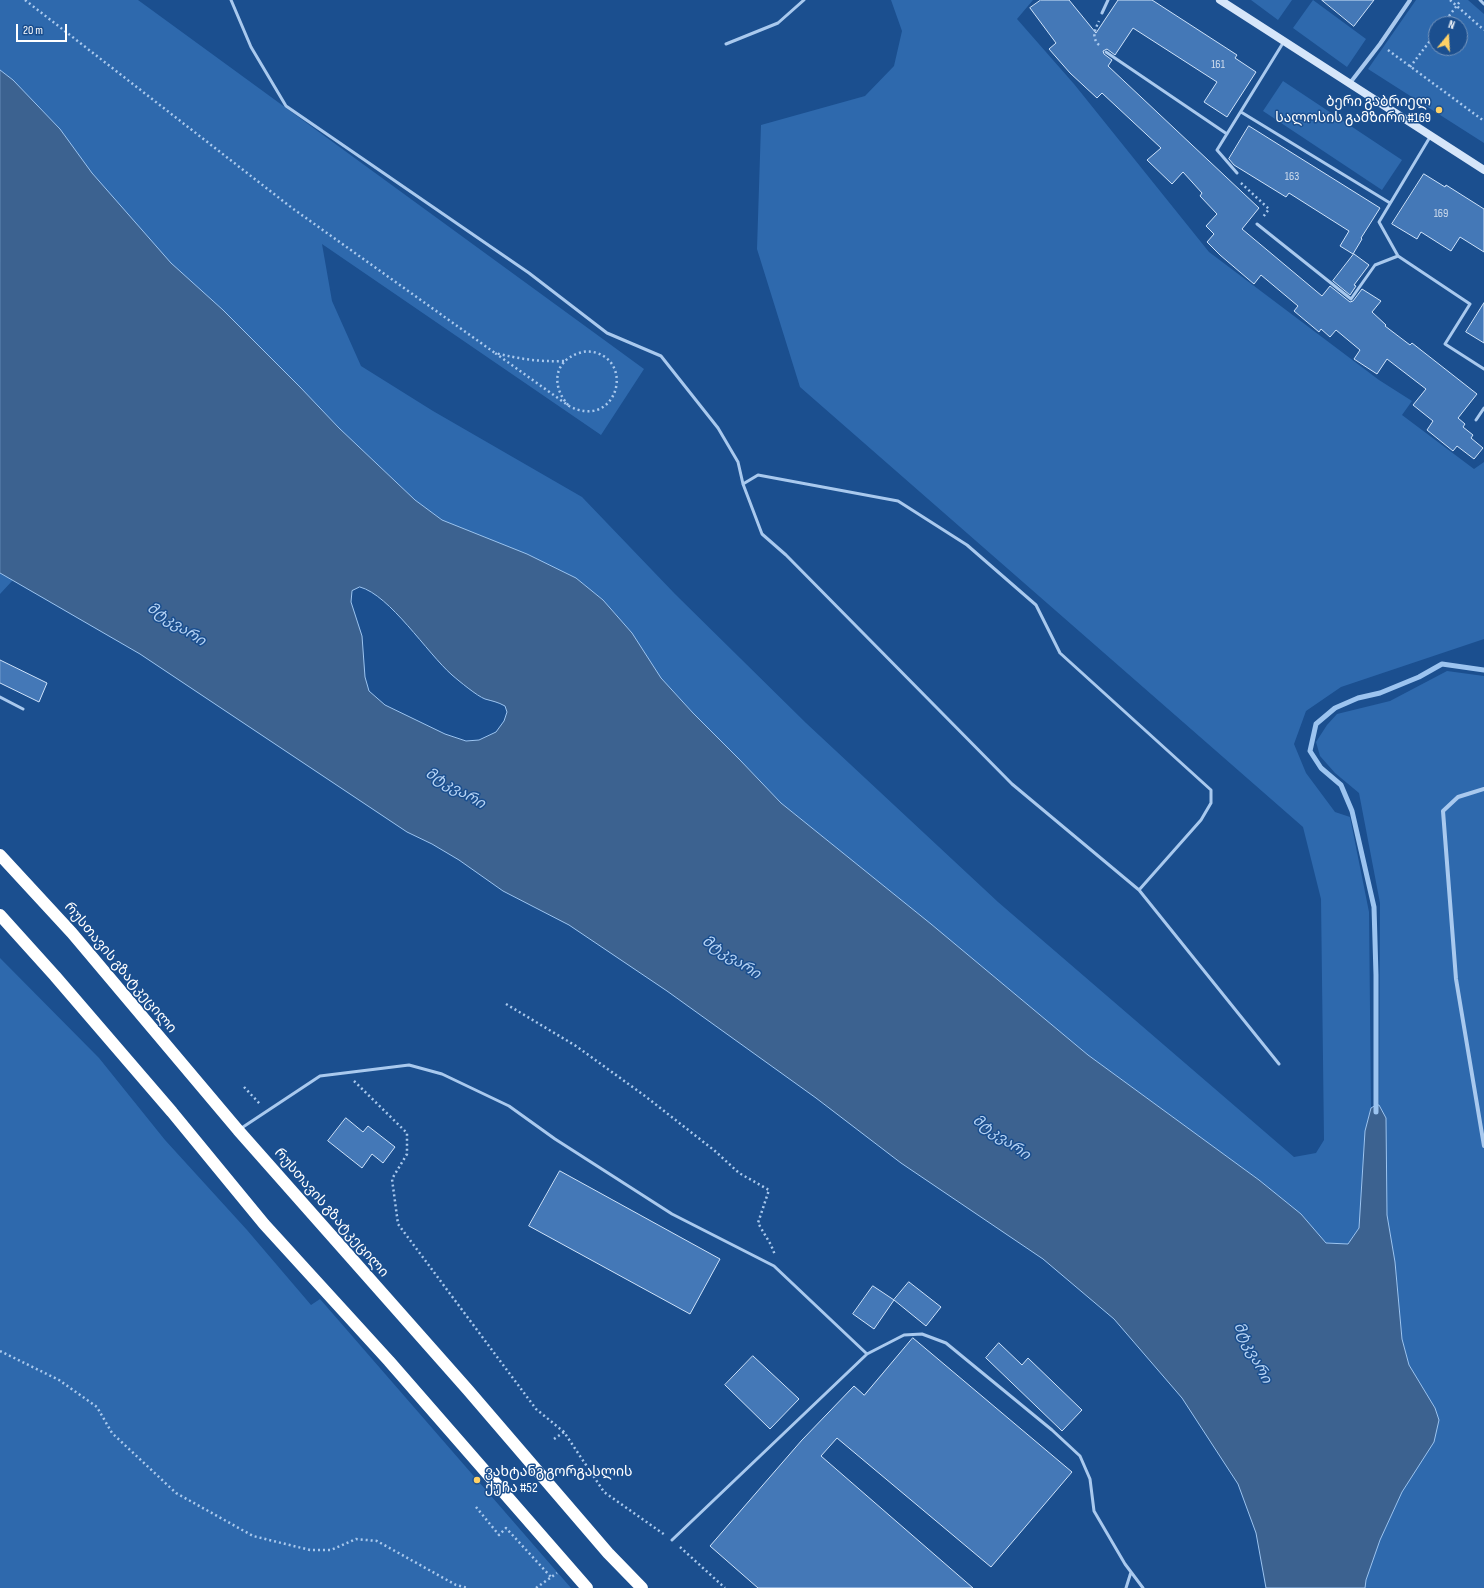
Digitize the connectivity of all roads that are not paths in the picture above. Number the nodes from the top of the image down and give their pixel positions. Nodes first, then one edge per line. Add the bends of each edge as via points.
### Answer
1 (231, 0) edge
2 (804, 0) edge
3 (1108, 0) edge
4 (1220, 0) edge
5 (1410, 0) edge
6 (1480, 0) edge
7 (1484, 4) edge
8 (1102, 13) road end
9 (1284, 41) junction
10 (726, 44) dead end
11 (1106, 52) road end
12 (1350, 84) junction
13 (1241, 112) junction
14 (1227, 134) junction
15 (1431, 136) junction
16 (1484, 170) edge
17 (1237, 173) road end
18 (1390, 203) junction
19 (1257, 224) road end
20 (1398, 256) junction
21 (1484, 369) edge
22 (1484, 408) edge
23 (1476, 420) dead end
24 (743, 484) junction
25 (0, 697) edge
26 (23, 709) dead end
27 (1484, 789) edge
28 (0, 855) edge
29 (1139, 890) junction
30 (0, 915) edge
31 (1279, 1064) dead end
32 (238, 1130) junction
33 (1484, 1146) edge
34 (867, 1354) junction
35 (672, 1540) road end
36 (1131, 1572) junction
37 (587, 1588) edge
38 (642, 1588) edge
39 (1126, 1588) edge
40 (1143, 1588) edge

1 - 24 lane via 251,47 286,106 529,273 607,332 661,356 718,428 738,462
2 - 10 lane via 778,22
3 - 8 lane
4 - 9 main road
5 - 12 street
6 - 7 lane
9 - 12 main road
9 - 13 lane
11 - 14 lane
12 - 15 main road
13 - 14 lane
13 - 18 lane
14 - 17 lane via 1217,150
15 - 16 main road
15 - 18 lane
18 - 20 lane via 1379,222
19 - 20 lane via 1351,299 1375,265
20 - 21 lane via 1470,304 1445,344
22 - 23 lane
24 - 29 lane via 762,534 786,555 1012,784
24 - 29 lane via 758,475 898,501 967,545 1036,605 1060,653 1211,790 1211,803 1201,820
25 - 26 lane
27 - 33 street via 1458,797 1443,811 1456,978
28 - 32 highway, რუსთავის გზატკეცილი via 72,933
29 - 31 lane
30 - 37 highway via 172,1112 264,1224 389,1360
32 - 34 lane via 320,1076 410,1065 442,1074 509,1106 555,1139 672,1214 774,1266
32 - 38 highway, რუსთავის გზატკეცილი via 608,1553
34 - 35 lane
34 - 36 lane via 904,1335 922,1334 946,1343 1052,1430 1080,1456 1090,1479 1094,1511
36 - 39 lane
36 - 40 lane

